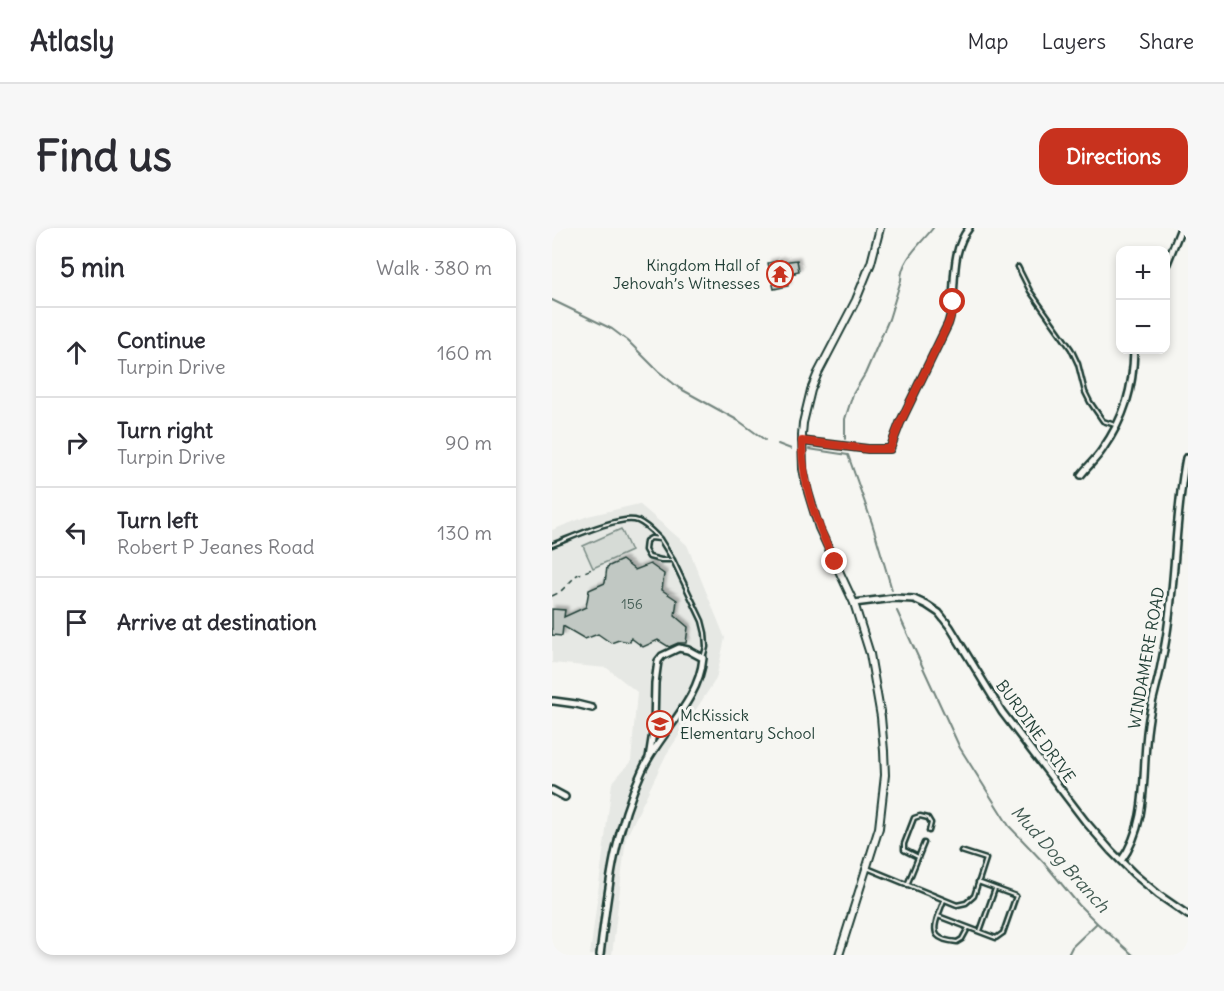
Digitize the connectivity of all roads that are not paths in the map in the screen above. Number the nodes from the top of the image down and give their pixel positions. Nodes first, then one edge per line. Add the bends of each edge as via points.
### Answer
1 (880, 228) edge
2 (969, 228) edge
3 (1181, 228) edge
4 (1170, 256) edge
5 (1018, 267) dead end
6 (1134, 354) edge
7 (1118, 426) junction
8 (802, 441) junction
9 (1188, 449) edge
10 (1187, 458) edge
11 (1081, 475) dead end
12 (660, 539) junction
13 (552, 545) edge
14 (673, 560) junction
15 (854, 603) junction
16 (703, 658) junction
17 (552, 702) edge
18 (592, 708) dead end
19 (649, 758) junction
20 (552, 790) edge
21 (565, 797) dead end
22 (929, 831) dead end
23 (924, 843) dead end
24 (961, 850) dead end
25 (918, 856) junction
26 (1121, 861) junction
27 (867, 868) junction
28 (978, 882) junction
29 (907, 885) junction
30 (996, 889) junction
31 (944, 900) junction
32 (1188, 915) edge
33 (938, 916) junction
34 (968, 928) junction
35 (979, 932) junction
36 (600, 955) edge
37 (839, 955) edge

1 - 8 street via 861,289 811,390
2 - 8 street via 956,259 948,324 890,449
3 - 4 street
5 - 7 lane via 1071,349 1090,402 1103,421
6 - 7 street via 1126,408
7 - 11 street
8 - 15 street via 803,469 819,528
9 - 10 street, WINDAMERE ROAD
10 - 26 street, WINDAMERE ROAD via 1165,645 1148,723 1141,809 1137,832
12 - 13 lane via 646,525 628,519
12 - 14 lane
12 - 14 lane via 646,541 645,550 650,557
14 - 16 lane via 702,621 706,647
15 - 26 street, BURDINE DRIVE via 914,599 939,613 1002,712 1085,821
15 - 27 street via 870,654 884,751 879,828
16 - 19 street via 700,675 682,710
16 - 19 street via 679,648 658,661
17 - 18 street
19 - 36 street via 616,843
20 - 21 street
22 - 25 lane via 928,818 914,818 904,850
23 - 25 lane
24 - 28 lane via 986,859
25 - 29 lane
26 - 32 street, BURDINE DRIVE
27 - 29 lane
27 - 37 street
28 - 30 lane
28 - 31 lane via 974,896 966,903 957,905
29 - 31 lane
30 - 35 lane
30 - 35 lane via 1017,896 1003,933 996,938
31 - 33 lane
33 - 34 lane
33 - 34 lane via 934,928 942,938 957,942
34 - 35 lane

